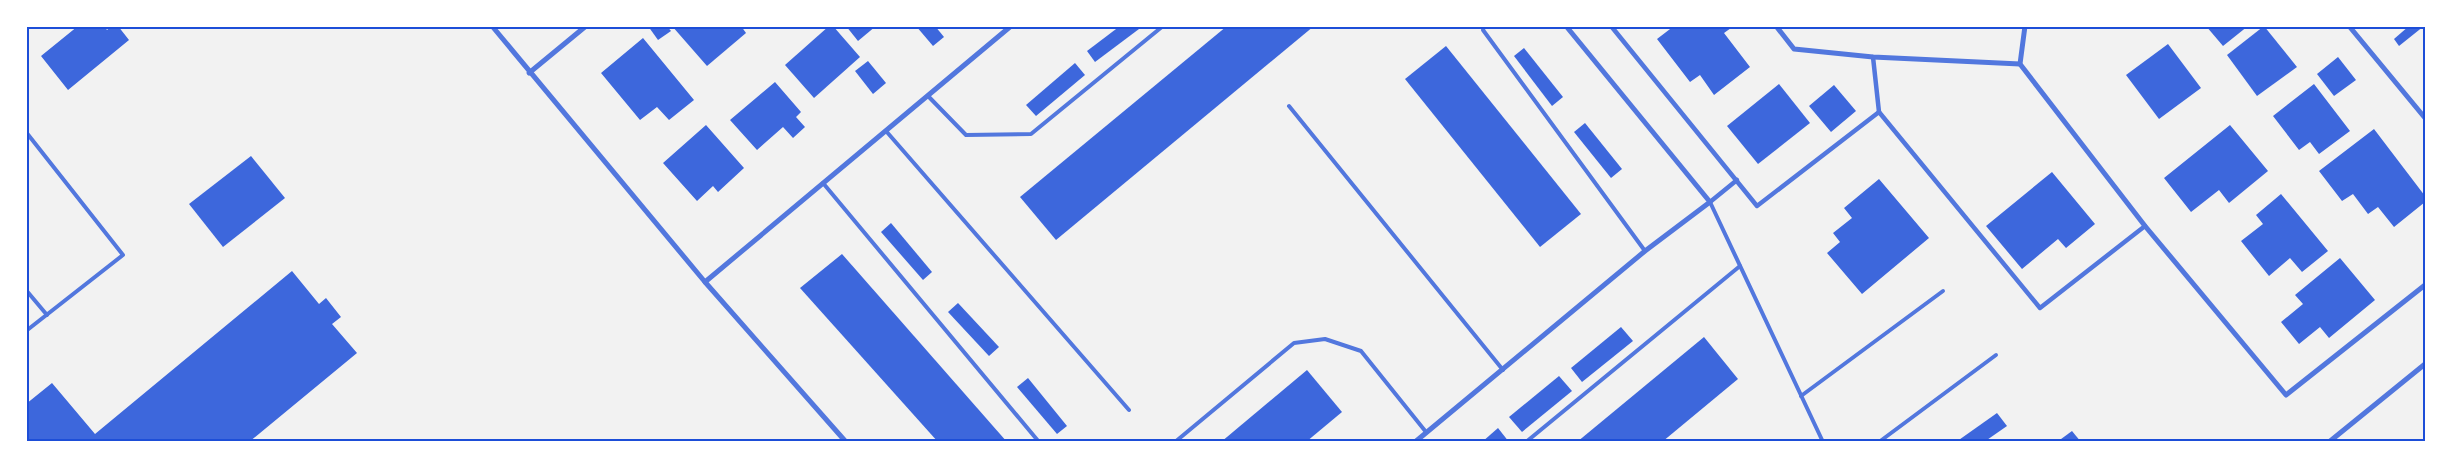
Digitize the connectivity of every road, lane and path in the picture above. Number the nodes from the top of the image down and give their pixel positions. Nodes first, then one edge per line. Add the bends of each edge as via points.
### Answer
1 (492, 26) edge
2 (586, 26) edge
3 (1012, 26) edge
4 (1163, 26) edge
5 (1484, 26) edge
6 (1566, 26) edge
7 (1611, 26) edge
8 (1776, 26) edge
9 (2025, 26) edge
10 (2349, 26) edge
11 (1873, 57) junction
12 (2020, 64) junction
13 (529, 73) junction
14 (928, 96) junction
15 (1289, 106) dead end
16 (1878, 112) junction
17 (2425, 118) edge
18 (886, 131) junction
19 (26, 132) edge
20 (1737, 180) junction
21 (823, 183) junction
22 (1710, 202) junction
23 (2145, 226) junction
24 (1645, 251) junction
25 (1740, 266) junction
26 (705, 282) junction
27 (2425, 285) edge
28 (26, 290) edge
29 (1943, 292) dead end
30 (47, 315) junction
31 (26, 331) edge
32 (1996, 355) dead end
33 (2425, 364) edge
34 (1503, 370) junction
35 (1801, 396) junction
36 (1129, 410) dead end
37 (1426, 432) junction
38 (846, 442) edge
39 (1039, 442) edge
40 (1175, 442) edge
41 (1415, 442) edge
42 (1526, 442) edge
43 (1822, 442) edge
44 (1879, 442) edge
45 (2329, 442) edge

1 - 13 street
2 - 13 street
3 - 14 street
4 - 14 lane via 1031,134 966,135
5 - 24 lane via 1482,30
6 - 22 street
7 - 20 street
8 - 11 street via 1794,50
9 - 12 street
10 - 17 street
11 - 12 street
11 - 16 street
12 - 23 street
13 - 26 street
14 - 18 street
15 - 34 lane
16 - 20 street via 1757,206
16 - 23 street via 2040,308
18 - 21 street
18 - 36 lane
19 - 30 lane via 123,255
20 - 22 street
21 - 26 street
21 - 39 lane
22 - 24 street
22 - 25 lane
23 - 27 street via 2286,395
24 - 34 street
25 - 35 lane
25 - 42 lane
26 - 38 street
28 - 30 lane
29 - 35 lane
30 - 31 lane
32 - 44 lane
33 - 45 street
34 - 37 street
35 - 43 lane
37 - 40 lane via 1361,351 1324,339 1294,343
37 - 41 street

